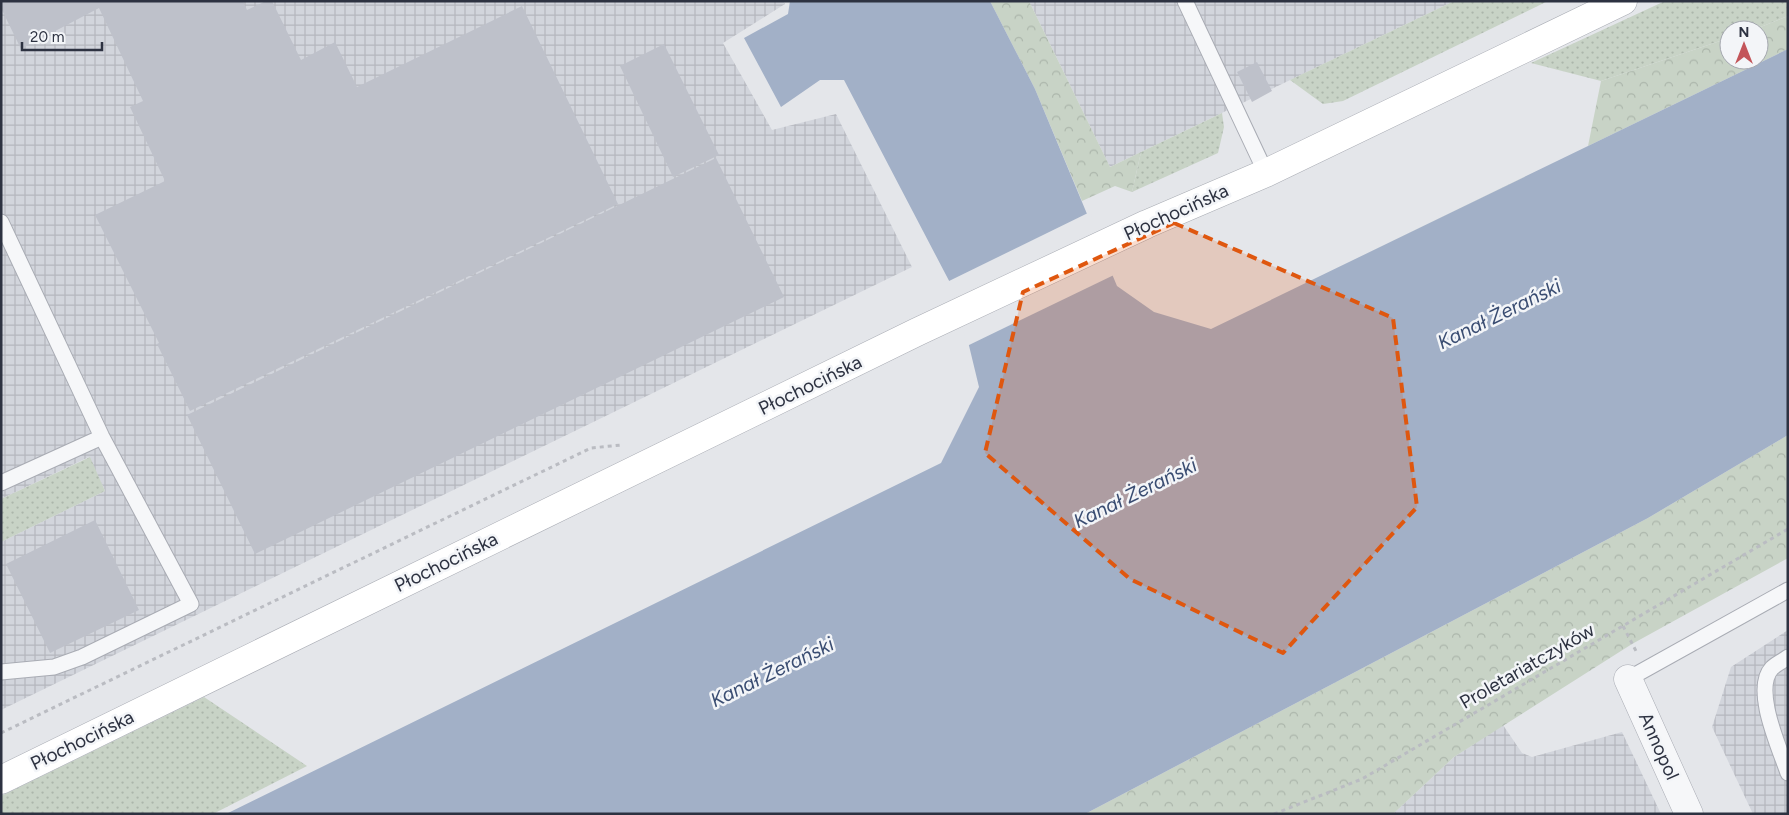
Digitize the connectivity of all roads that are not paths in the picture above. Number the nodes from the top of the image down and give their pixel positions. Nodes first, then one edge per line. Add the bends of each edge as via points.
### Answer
1 (1185, 1) edge
2 (1623, 1) edge
3 (1266, 173) junction
4 (1, 222) edge
5 (102, 436) junction
6 (1, 483) edge
7 (1788, 590) edge
8 (1788, 657) edge
9 (1, 672) edge
10 (1628, 678) joint
11 (1788, 773) edge
12 (1, 780) edge
13 (1689, 814) edge

1 - 3 lane
2 - 3 main road, Płochocińska
3 - 12 main road, Płochocińska via 1147,224 917,332
4 - 5 lane
5 - 6 lane
5 - 9 lane via 191,604 82,657 54,667
7 - 10 lane
8 - 11 lane via 1771,669 1764,687 1766,708
10 - 13 street, Annopol

